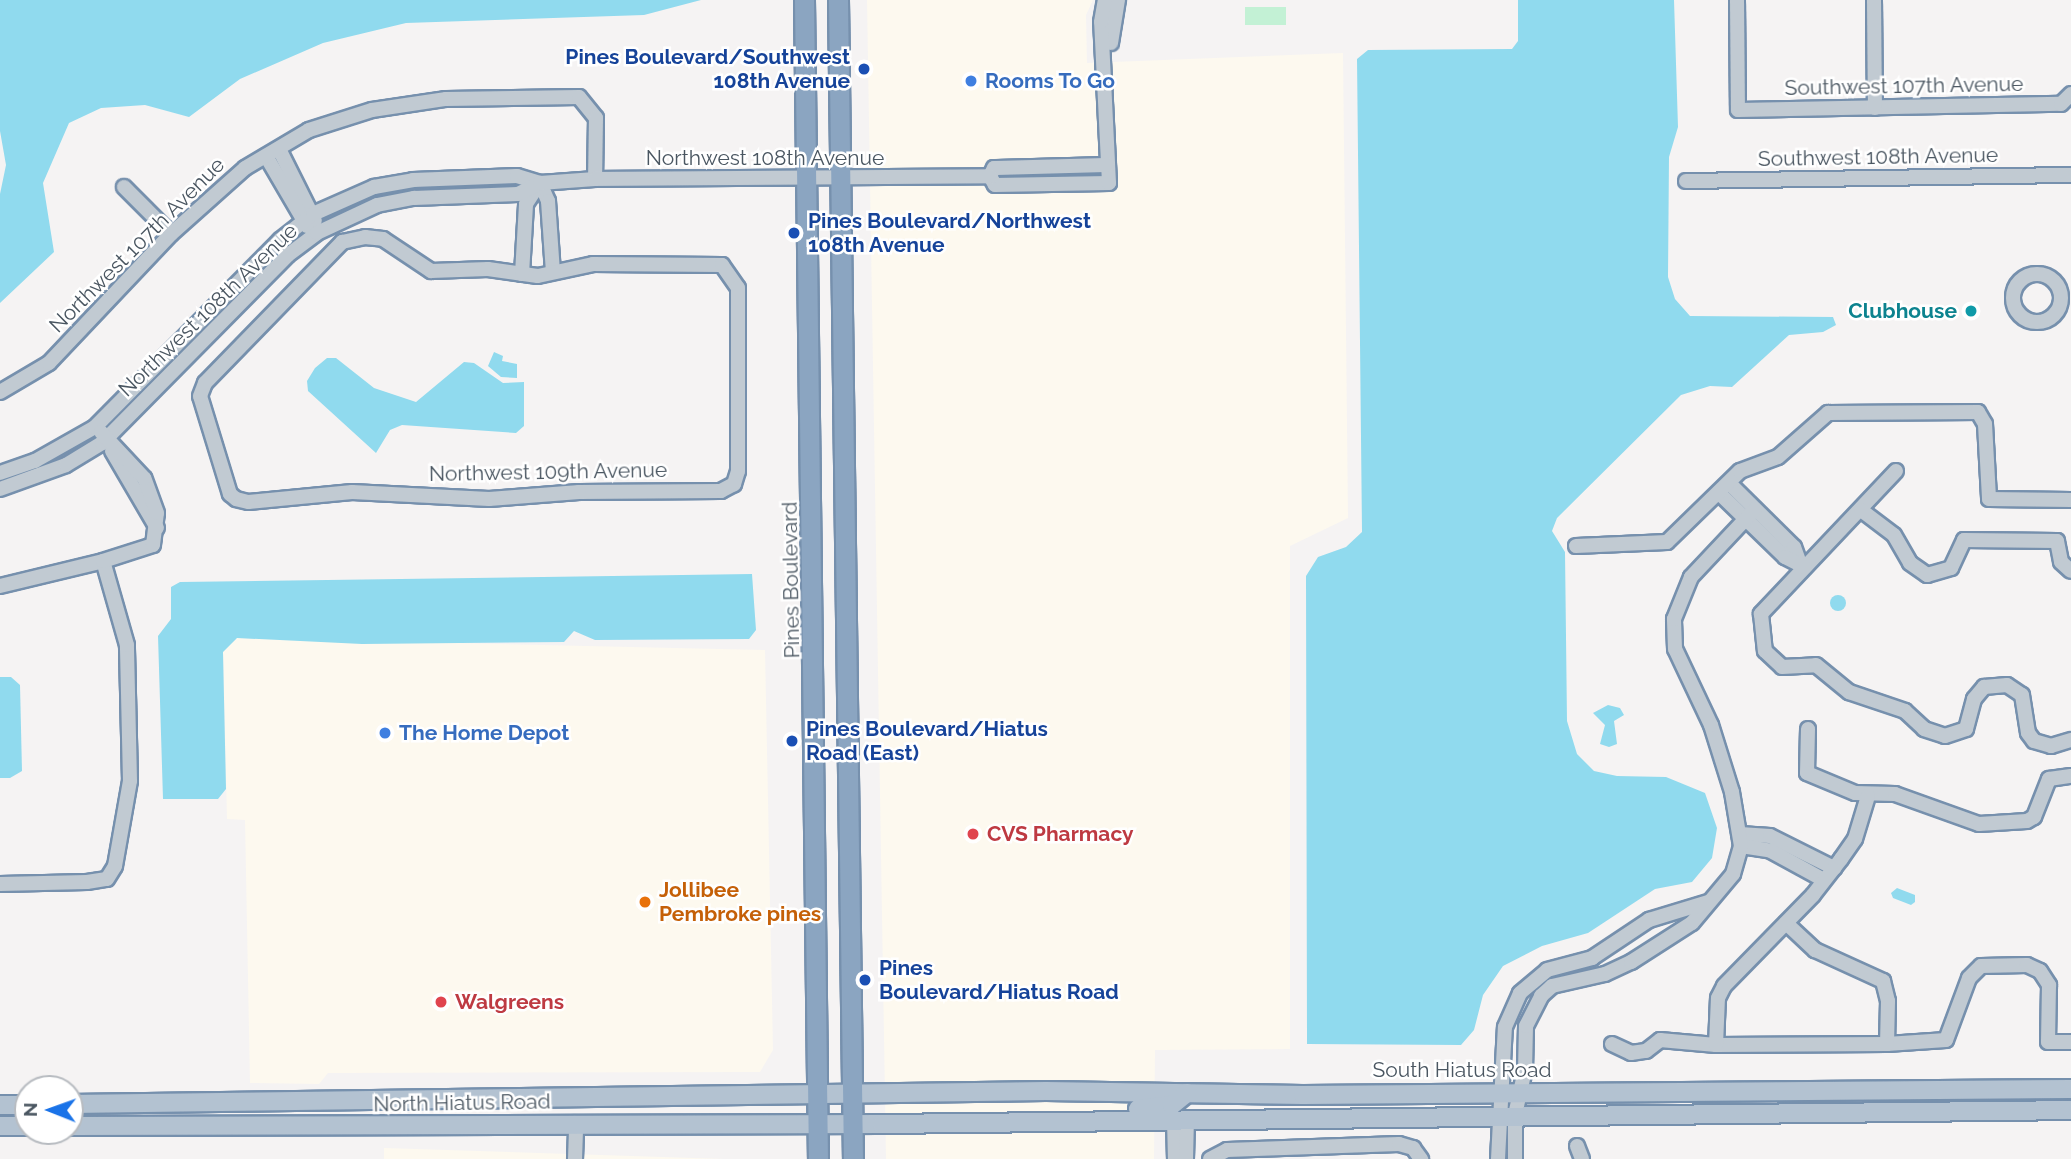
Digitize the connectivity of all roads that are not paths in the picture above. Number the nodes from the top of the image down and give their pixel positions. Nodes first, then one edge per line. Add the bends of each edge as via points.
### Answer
1 (804, 0) edge
2 (838, 0) edge
3 (1105, 0) edge
4 (1118, 0) edge
5 (1737, 0) edge
6 (1874, 0) edge
7 (2070, 96) edge
8 (1875, 108) junction
9 (272, 153) junction
10 (1108, 166) junction
11 (2071, 175) edge
12 (990, 176) junction
13 (595, 179) junction
14 (840, 179) junction
15 (809, 180) junction
16 (1686, 181) dead end
17 (540, 183) junction
18 (124, 187) dead end
19 (308, 218) junction
20 (317, 233) junction
21 (171, 234) junction
22 (553, 272) junction
23 (522, 274) junction
24 (0, 392) edge
25 (95, 427) junction
26 (106, 439) junction
27 (1896, 471) dead end
28 (0, 472) edge
29 (1724, 488) junction
30 (0, 489) edge
31 (2071, 500) edge
32 (1861, 510) junction
33 (1751, 514) junction
34 (1576, 546) dead end
35 (103, 561) junction
36 (1802, 564) junction
37 (2071, 571) edge
38 (0, 586) edge
39 (1808, 729) dead end
40 (2071, 740) edge
41 (2071, 776) edge
42 (1868, 796) junction
43 (1741, 840) junction
44 (1834, 868) junction
45 (1824, 880) junction
46 (0, 884) edge
47 (1709, 901) junction
48 (1787, 923) junction
49 (2071, 1042) edge
50 (1612, 1044) dead end
51 (1887, 1044) junction
52 (1716, 1045) junction
53 (2071, 1089) edge
54 (1499, 1092) junction
55 (854, 1093) junction
56 (1187, 1093) junction
57 (1520, 1093) junction
58 (820, 1094) junction
59 (1303, 1095) junction
60 (84, 1104) edge
61 (2071, 1110) edge
62 (1506, 1115) junction
63 (1181, 1119) junction
64 (1078, 1121) junction
65 (576, 1124) junction
66 (819, 1124) junction
67 (854, 1124) junction
68 (84, 1126) edge
69 (1417, 1154) edge
70 (1211, 1158) edge
71 (575, 1159) edge
72 (818, 1159) edge
73 (853, 1159) edge
74 (1175, 1159) edge
75 (1186, 1159) edge
76 (1498, 1159) edge
77 (1516, 1159) edge

1 - 15 highway, Pines Boulevard
2 - 14 highway
3 - 10 street via 1101,22
4 - 10 street via 1111,36 1113,157
5 - 8 street, Southwest 107th Avenue via 1738,110
6 - 8 street
7 - 8 street, Southwest 107th Avenue via 2061,104
9 - 13 street, Northwest 107th Avenue via 309,130 372,110 446,99 579,97 593,109
9 - 19 street
9 - 21 street, Northwest 107th Avenue via 245,168
10 - 12 street, Northwest 108th Avenue via 994,168
10 - 12 street, Northwest 108th Avenue via 1109,183 995,185
11 - 16 street, Southwest 108th Avenue
12 - 14 street, Northwest 108th Avenue
13 - 15 street, Northwest 108th Avenue
13 - 17 street, Northwest 108th Avenue
14 - 15 street, Northwest 108th Avenue
14 - 55 highway
15 - 58 highway, Pines Boulevard
17 - 19 street, Northwest 108th Avenue via 517,176 413,180 374,187
17 - 20 street, Northwest 108th Avenue via 518,194 414,198 377,205
17 - 22 street via 548,201
17 - 23 street via 526,204
18 - 21 street
19 - 20 street
19 - 25 street, Northwest 108th Avenue
20 - 26 street, Northwest 108th Avenue via 288,255
21 - 24 street, Northwest 107th Avenue via 49,363
22 - 23 street
22 - 23 street, Northwest 109th Avenue via 593,264 722,265 733,277 738,288 738,471 734,484 721,491 579,492 489,499 352,492 248,502 230,494 200,396 205,383 342,242 383,239 430,271
25 - 26 street
25 - 28 street, Northwest 108th Avenue via 35,461
26 - 30 street, Northwest 108th Avenue via 66,465
26 - 35 street via 144,478 157,513 157,528 153,545
27 - 32 street
29 - 31 street via 1748,465 1778,457 1828,413 1978,412 1985,424 1989,499
29 - 33 street
29 - 34 street via 1667,542
32 - 36 street
32 - 37 street via 1894,535 1910,564 1927,575 1951,568 1964,540 2057,541 2061,562
33 - 36 street via 1794,547
33 - 43 street via 1685,587 1674,636 1682,668 1721,750
35 - 38 street
35 - 46 street via 127,645 130,781 115,866 107,879
36 - 40 street via 1761,614 1762,644 1782,667 1816,665 1849,692 1905,711 1924,729 1945,736 1966,729 1974,699 1984,687 2007,685 2022,695 2028,733 2034,741 2051,746
39 - 42 street via 1807,773
41 - 42 street via 2049,779 2034,817 1997,825 1967,821 1895,794
42 - 44 street via 1855,839
43 - 44 street via 1770,836
43 - 45 street
43 - 47 street via 1733,874
44 - 45 street
45 - 48 street
47 - 54 street via 1649,920 1592,958 1547,970 1527,984 1506,1020
47 - 57 street via 1692,923 1631,962 1605,974 1552,986 1541,996 1526,1026
48 - 51 street via 1815,950 1882,981 1888,1001
48 - 52 street via 1724,986 1718,998
49 - 51 street via 2048,1042 2049,985 2040,971 2027,965 1981,966 1969,978 1946,1040
50 - 52 street via 1631,1054 1646,1051 1660,1040
51 - 52 street
53 - 57 main road, South Hiatus Road
54 - 57 main road, South Hiatus Road
54 - 59 main road, South Hiatus Road
54 - 62 street
55 - 56 main road, South Hiatus Road
55 - 58 main road, North Hiatus Road
55 - 67 highway
56 - 59 main road, South Hiatus Road
56 - 64 main road via 1172,1105 1096,1111
57 - 62 street
58 - 60 main road, North Hiatus Road
58 - 66 highway, Pines Boulevard
59 - 63 main road via 1274,1103 1205,1103
61 - 62 main road
62 - 63 main road
62 - 76 street
62 - 77 street
63 - 64 main road
63 - 74 street
63 - 75 street
64 - 67 main road
65 - 66 main road, North Hiatus Road
65 - 68 main road, North Hiatus Road
65 - 71 street
66 - 67 main road, North Hiatus Road
66 - 72 highway, Pines Boulevard
67 - 73 highway
69 - 70 street via 1399,1144 1227,1150

